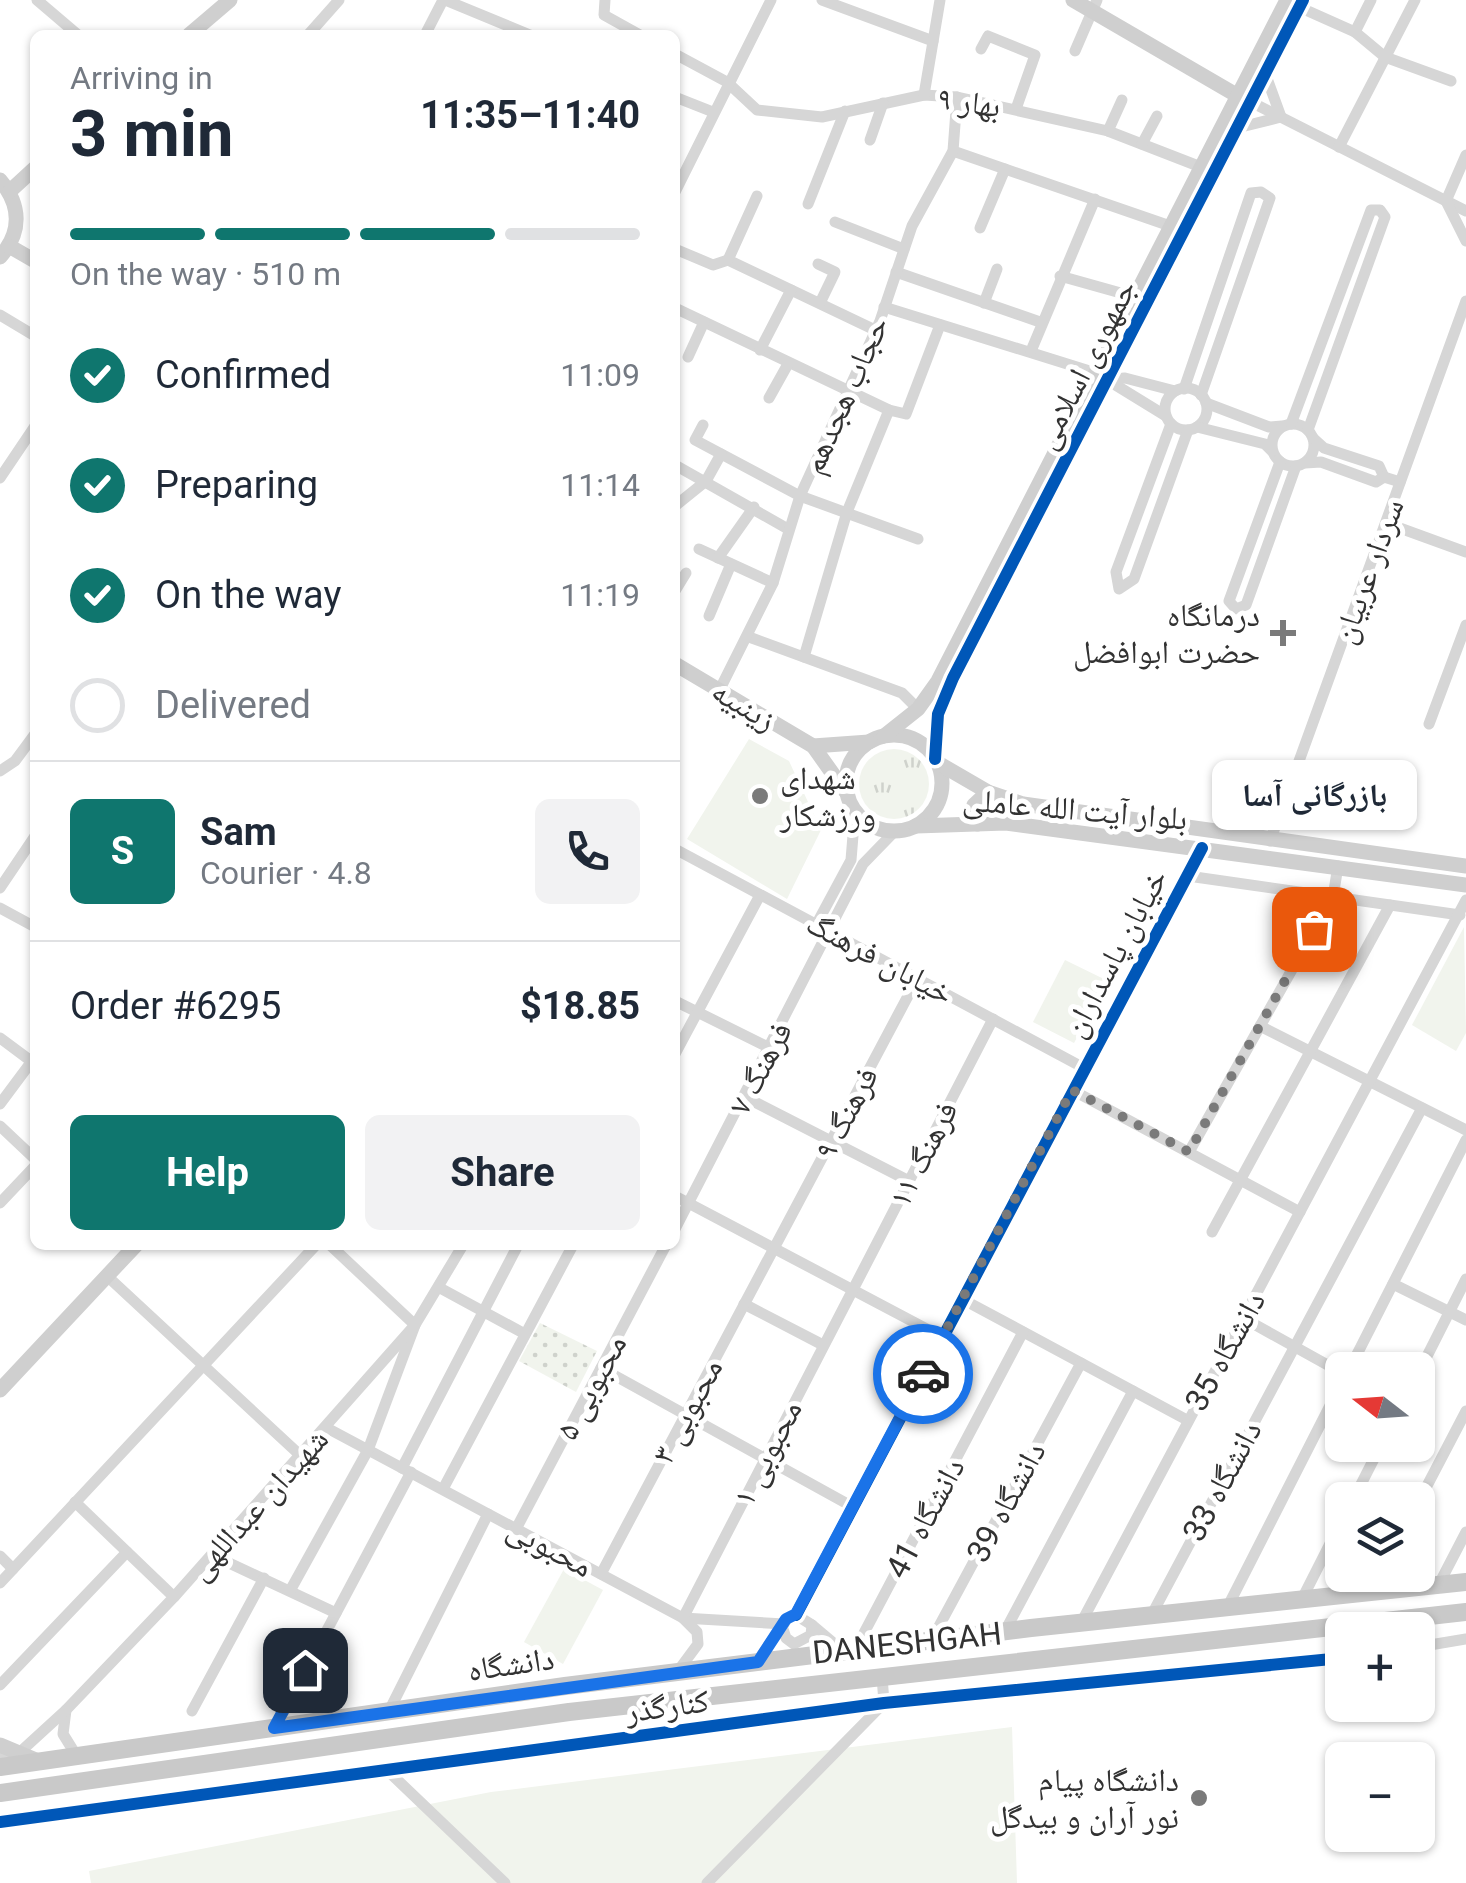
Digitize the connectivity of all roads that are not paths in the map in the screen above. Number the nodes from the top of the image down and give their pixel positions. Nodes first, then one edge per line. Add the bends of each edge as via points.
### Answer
1 (37, 0) edge
2 (230, 0) edge
3 (338, 0) edge
4 (444, 0) edge
5 (605, 0) edge
6 (771, 0) edge
7 (822, 0) edge
8 (940, 0) edge
9 (1072, 0) edge
10 (1370, 0) edge
11 (1414, 0) edge
12 (1296, 2) edge
13 (849, 3) edge
14 (1094, 6) edge
15 (503, 23) junction
16 (72, 30) edge
17 (199, 30) edge
18 (312, 30) edge
19 (428, 30) edge
20 (499, 30) edge
21 (519, 30) edge
22 (631, 30) edge
23 (1355, 32) junction
24 (933, 41) junction
25 (981, 49) dead end
26 (1075, 52) dead end
27 (1385, 56) junction
28 (680, 57) edge
29 (1265, 73) junction
30 (1451, 81) dead end
31 (726, 82) junction
32 (924, 95) junction
33 (957, 97) junction
34 (680, 99) edge
35 (1244, 99) junction
36 (1122, 100) dead end
37 (883, 104) junction
38 (1016, 109) junction
39 (845, 111) junction
40 (713, 112) junction
41 (1158, 116) dead end
42 (1280, 117) junction
43 (1237, 128) junction
44 (1108, 131) junction
45 (870, 140) dead end
46 (1142, 144) junction
47 (1339, 147) junction
48 (954, 151) junction
49 (1466, 155) edge
50 (1006, 169) junction
51 (1208, 169) junction
52 (30, 172) edge
53 (680, 181) edge
54 (5, 185) edge
55 (757, 196) dead end
56 (1095, 200) junction
57 (1446, 201) junction
58 (808, 204) dead end
59 (1466, 212) edge
60 (835, 222) dead end
61 (980, 228) dead end
62 (1178, 229) junction
63 (1466, 241) edge
64 (904, 248) junction
65 (5, 251) edge
66 (680, 251) edge
67 (30, 259) edge
68 (728, 260) junction
69 (818, 264) dead end
70 (997, 269) dead end
71 (896, 272) junction
72 (1060, 276) junction
73 (791, 290) junction
74 (1136, 296) junction
75 (1466, 301) edge
76 (984, 302) junction
77 (820, 304) junction
78 (884, 307) junction
79 (680, 310) edge
80 (2, 321) edge
81 (704, 322) junction
82 (1040, 322) junction
83 (940, 326) junction
84 (876, 330) junction
85 (30, 334) edge
86 (760, 350) junction
87 (1030, 351) junction
88 (688, 357) dead end
89 (788, 364) junction
90 (1103, 376) junction
91 (1180, 390) junction
92 (845, 393) junction
93 (768, 398) dead end
94 (1203, 399) junction
95 (889, 410) junction
96 (1169, 420) junction
97 (704, 424) dead end
98 (1286, 425) junction
99 (1192, 429) junction
100 (30, 433) edge
101 (1310, 434) junction
102 (721, 454) junction
103 (1276, 456) junction
104 (1300, 464) junction
105 (680, 467) edge
106 (1384, 477) junction
107 (0, 478) edge
108 (706, 481) junction
109 (1400, 482) junction
110 (800, 496) junction
111 (680, 502) edge
112 (754, 508) junction
113 (847, 512) junction
114 (1386, 523) junction
115 (788, 529) junction
116 (918, 539) dead end
117 (699, 550) dead end
118 (1466, 552) edge
119 (718, 558) junction
120 (731, 564) junction
121 (686, 573) dead end
122 (680, 583) edge
123 (773, 583) junction
124 (709, 616) dead end
125 (1466, 625) edge
126 (750, 637) junction
127 (804, 657) junction
128 (680, 667) edge
129 (719, 690) junction
130 (918, 709) junction
131 (1429, 724) dead end
132 (878, 739) junction
133 (30, 741) edge
134 (813, 746) junction
135 (936, 761) junction
136 (0, 771) edge
137 (988, 792) junction
138 (852, 805) junction
139 (977, 824) junction
140 (916, 826) junction
141 (895, 831) junction
142 (1270, 841) junction
143 (30, 843) edge
144 (1202, 848) junction
145 (680, 853) edge
146 (1338, 866) junction
147 (1466, 866) edge
148 (1188, 876) junction
149 (1466, 885) edge
150 (0, 888) edge
151 (760, 895) junction
152 (1333, 896) junction
153 (1466, 900) edge
154 (1390, 905) junction
155 (0, 908) edge
156 (1462, 915) edge
157 (30, 922) edge
158 (816, 925) junction
159 (831, 933) junction
160 (917, 979) junction
161 (680, 1004) edge
162 (697, 1013) junction
163 (993, 1019) junction
164 (1260, 1026) junction
165 (0, 1038) edge
166 (680, 1045) edge
167 (770, 1048) junction
168 (1312, 1052) junction
169 (30, 1058) edge
170 (30, 1066) edge
171 (1084, 1068) junction
172 (1370, 1081) junction
173 (1072, 1090) junction
174 (745, 1097) junction
175 (0, 1104) edge
176 (1422, 1108) junction
177 (0, 1126) edge
178 (1466, 1130) edge
179 (1466, 1140) edge
180 (831, 1141) junction
181 (1189, 1152) junction
182 (30, 1158) edge
183 (30, 1169) edge
184 (909, 1180) junction
185 (1241, 1180) junction
186 (680, 1199) edge
187 (0, 1203) edge
188 (688, 1203) junction
189 (1300, 1212) junction
190 (680, 1218) edge
191 (1212, 1232) dead end
192 (774, 1248) junction
193 (128, 1250) edge
194 (311, 1250) edge
195 (335, 1250) edge
196 (461, 1250) edge
197 (515, 1250) edge
198 (570, 1250) edge
199 (663, 1250) edge
200 (107, 1276) junction
201 (1466, 1279) edge
202 (1392, 1284) junction
203 (440, 1288) junction
204 (852, 1290) junction
205 (962, 1300) junction
206 (744, 1304) junction
207 (482, 1310) junction
208 (1449, 1312) junction
209 (1243, 1318) junction
210 (1466, 1320) edge
211 (415, 1326) junction
212 (1024, 1332) junction
213 (525, 1334) junction
214 (942, 1337) junction
215 (823, 1345) junction
216 (1294, 1347) junction
217 (1356, 1352) edge
218 (1429, 1352) edge
219 (1325, 1362) edge
220 (1080, 1363) junction
221 (204, 1365) junction
222 (601, 1368) junction
223 (0, 1388) edge
224 (1133, 1391) junction
225 (1466, 1411) edge
226 (685, 1415) junction
227 (1325, 1415) edge
228 (1187, 1420) junction
229 (328, 1428) junction
230 (368, 1450) junction
231 (301, 1456) junction
232 (765, 1458) junction
233 (406, 1470) junction
234 (1429, 1482) edge
235 (443, 1490) junction
236 (75, 1502) junction
237 (853, 1507) junction
238 (488, 1514) junction
239 (516, 1529) junction
240 (1466, 1532) edge
241 (126, 1552) junction
242 (1325, 1553) edge
243 (212, 1555) junction
244 (0, 1556) edge
245 (13, 1569) junction
246 (600, 1574) junction
247 (264, 1578) junction
248 (1466, 1582) edge
249 (0, 1583) edge
250 (1437, 1586) joint
251 (1099, 1588) junction
252 (291, 1590) junction
253 (1364, 1592) edge
254 (174, 1597) junction
255 (1301, 1600) junction
256 (1227, 1608) junction
257 (1466, 1612) edge
258 (336, 1613) junction
259 (796, 1614) junction
260 (1151, 1616) junction
261 (1435, 1617) edge
262 (683, 1618) junction
263 (1116, 1620) junction
264 (1081, 1623) junction
265 (812, 1625) junction
266 (784, 1626) junction
267 (1005, 1631) junction
268 (1325, 1631) edge
269 (1466, 1640) edge
270 (931, 1641) junction
271 (1435, 1645) edge
272 (850, 1651) junction
273 (1325, 1660) edge
274 (758, 1662) junction
275 (677, 1672) junction
276 (882, 1676) junction
277 (0, 1684) edge
278 (565, 1686) junction
279 (884, 1703) junction
280 (66, 1710) junction
281 (192, 1712) dead end
282 (389, 1712) junction
283 (568, 1712) junction
284 (274, 1728) junction
285 (0, 1745) edge
286 (19, 1752) junction
287 (0, 1755) edge
288 (76, 1755) junction
289 (38, 1761) junction
290 (0, 1766) edge
291 (389, 1772) junction
292 (0, 1793) edge
293 (0, 1822) edge
294 (505, 1883) edge
295 (708, 1883) edge

1 - 16 street
2 - 17 street
3 - 18 street
4 - 15 street
4 - 19 street
5 - 22 street via 604,15
6 - 31 street
7 - 13 street
8 - 24 street
9 - 14 street
10 - 23 street
11 - 27 street
12 - 23 street
12 - 29 street, جمهوری اسلامی
12 - 35 street, جمهوری اسلامی
13 - 24 street
14 - 26 street
14 - 35 street
15 - 20 street
15 - 21 street
23 - 27 street
24 - 32 street
25 - 38 street via 988,36 1035,55
27 - 30 street
27 - 47 street
28 - 31 street, بهار ۹
29 - 35 street, جمهوری اسلامی
29 - 42 street
31 - 39 street, بهار ۹ via 757,110 822,117
31 - 40 street
32 - 33 street, بهار ۹
32 - 37 street, بهار ۹
33 - 38 street, بهار ۹
33 - 48 street, حجاب هجدهم
34 - 40 street
35 - 42 street
35 - 43 street, جمهوری اسلامی
35 - 51 street, جمهوری اسلامی
36 - 44 street
37 - 39 street, بهار ۹
37 - 45 street
38 - 44 street, بهار ۹
39 - 58 street
40 - 53 street
41 - 46 street
42 - 43 street
42 - 47 street
43 - 51 street, جمهوری اسلامی
44 - 46 street, بهار ۹
46 - 51 street, بهار ۹
47 - 57 street
48 - 50 street
48 - 64 street, حجاب هجدهم
49 - 57 street
50 - 56 street
50 - 61 street
51 - 62 street, جمهوری اسلامی
52 - 54 street
54 - 65 street via 18,219
55 - 68 street
56 - 62 street
56 - 72 street
57 - 59 street
57 - 63 street
60 - 64 street
62 - 74 street, جمهوری اسلامی
62 - 90 street, جمهوری اسلامی
64 - 71 street, حجاب هجدهم
65 - 67 street
66 - 68 street via 713,265
68 - 73 street
69 - 77 street via 835,272
70 - 76 street
71 - 76 street
71 - 78 street, حجاب هجدهم
72 - 74 street
72 - 82 street
73 - 77 street
73 - 86 street
74 - 90 street, جمهوری اسلامی
75 - 109 street, سردار عربیان
76 - 82 street
77 - 84 street
78 - 83 street
78 - 84 street, حجاب هجدهم
79 - 81 street
80 - 85 street
81 - 86 street
81 - 88 street
82 - 87 street
83 - 87 street
83 - 95 street via 906,414
84 - 92 street, حجاب هجدهم
86 - 89 street
87 - 90 street
89 - 92 street
89 - 93 street
90 - 91 street
90 - 96 street
90 - 130 street, جمهوری اسلامی
90 - 135 street, جمهوری اسلامی via 952,678 938,714
91 - 94 street
91 - 94 street via 1251,193 1261,192 1270,198
91 - 96 street via 1166,402
92 - 95 street
92 - 110 street, حجاب هجدهم
94 - 98 street via 1269,427
94 - 99 street via 1206,416
95 - 113 street
96 - 99 street
96 - 99 street via 1116,572 1119,589 1134,579
97 - 102 street via 695,440
98 - 101 street
98 - 101 street via 1371,210 1380,210 1385,218
98 - 103 street via 1273,437
99 - 103 street via 1265,444
100 - 107 street
101 - 104 street via 1313,452
101 - 106 street via 1324,448 1379,466
102 - 108 street
102 - 110 street
103 - 104 street
103 - 104 street via 1229,601 1236,610 1246,605
104 - 106 street via 1321,462 1376,482
105 - 108 street
106 - 109 street
108 - 111 street
108 - 112 street
109 - 114 street, سردار عربیان
110 - 113 street
110 - 115 street, حجاب هجدهم
112 - 115 street
112 - 119 street
113 - 116 street
113 - 127 street
114 - 118 street
114 - 142 street, سردار عربیان
115 - 123 street, حجاب هجدهم
117 - 119 street
119 - 120 street
120 - 123 street
120 - 124 street
121 - 122 street
123 - 126 street, حجاب هجدهم
125 - 131 street
126 - 127 street
126 - 129 street, حجاب هجدهم
127 - 130 street via 902,693
128 - 129 street, زینبیه
129 - 134 street, زینبیه
130 - 132 street, جمهوری اسلامی
132 - 134 street, زینبیه
132 - 135 street via 914,739
132 - 138 street via 852,760
133 - 136 street
134 - 138 street, زینبیه
135 - 137 street, بلوار آیت‌ الله عاملی
135 - 140 street via 941,794
137 - 139 street via 974,805
137 - 142 street, بلوار آیت‌ الله عاملی via 1023,804
138 - 141 street via 876,828
138 - 158 street via 851,860
139 - 140 street, بلوار آیت‌ الله عاملی
139 - 144 street, بلوار آیت‌ الله عاملی
140 - 141 street
141 - 159 street, فرهنگ ۷ via 863,864
142 - 147 street, بلوار آیت‌ الله عاملی
143 - 150 street
144 - 146 street, بلوار آیت‌ الله عاملی
144 - 148 street, خیابان پاسداران
145 - 151 street, خیابان فرهنگ
146 - 149 street, بلوار آیت‌ الله عاملی
146 - 152 street
148 - 152 street
148 - 171 street, خیابان پاسداران
151 - 158 street, خیابان فرهنگ
151 - 162 street
152 - 154 street
152 - 164 street
153 - 156 street, دانشگاه 35
154 - 156 street
154 - 168 street
155 - 157 street
156 - 172 street, دانشگاه 35
158 - 159 street, خیابان فرهنگ
159 - 160 street, خیابان فرهنگ
159 - 167 street, فرهنگ ۷
160 - 163 street, خیابان فرهنگ
160 - 180 street, فرهنگ ۹
161 - 162 street
162 - 166 street
162 - 167 street
163 - 171 street, خیابان فرهنگ
163 - 184 street, فرهنگ ۱۱
164 - 168 street
164 - 181 street
165 - 169 street
167 - 174 street, فرهنگ ۷
168 - 172 street
168 - 185 street
170 - 175 street
171 - 173 street, خیابان پاسداران
172 - 176 street
172 - 189 street, دانشگاه 35
173 - 181 street
173 - 205 street, خیابان پاسداران
174 - 180 street
174 - 188 street, فرهنگ ۷
176 - 178 street
176 - 216 street, دانشگاه 33
177 - 182 street
179 - 202 street
180 - 184 street
180 - 192 street, فرهنگ ۹
181 - 185 street
183 - 187 street
184 - 204 street, فرهنگ ۱۱
185 - 189 street
185 - 191 street
186 - 188 street
188 - 190 street
188 - 192 street
189 - 209 street, دانشگاه 35
192 - 204 street
192 - 206 street, محبوبی ۳
193 - 200 street
194 - 221 street
195 - 211 street
196 - 203 street, شهیدان عبداللهی
197 - 207 street
198 - 213 street
199 - 222 street, محبوبی ۵
200 - 221 street
200 - 223 street
201 - 208 street
202 - 208 street
202 - 217 street
203 - 207 street
203 - 211 street, شهیدان عبداللهی
204 - 214 street
204 - 215 street, محبوبی ۱
205 - 212 street
205 - 214 street, خیابان پاسداران
206 - 215 street
206 - 226 street, محبوبی ۳
207 - 213 street
207 - 233 street
208 - 210 street
208 - 218 street
209 - 216 street
209 - 228 street, دانشگاه 35
211 - 229 street, شهیدان عبداللهی
211 - 230 street
212 - 220 street
212 - 272 street, دانشگاه 41
213 - 235 street
214 - 237 street, خیابان پاسداران
215 - 232 street, محبوبی ۱
216 - 219 street
216 - 260 street, دانشگاه 33
220 - 224 street
220 - 270 street, دانشگاه 39
221 - 231 street
221 - 236 street
222 - 226 street
222 - 239 street, محبوبی ۵
224 - 228 street
224 - 267 street
225 - 234 street
226 - 232 street
226 - 246 street, محبوبی ۳
227 - 256 street
228 - 251 street, دانشگاه 35
229 - 230 street, محبوبی
229 - 231 street, شهیدان عبداللهی
230 - 233 street, محبوبی
230 - 252 street
231 - 243 street, شهیدان عبداللهی
232 - 237 street
232 - 262 street, محبوبی ۱
233 - 235 street, محبوبی
233 - 258 street
235 - 238 street, محبوبی
236 - 241 street
236 - 245 street
237 - 259 street, خیابان پاسداران
238 - 239 street, محبوبی
238 - 282 street
239 - 246 street, محبوبی
240 - 250 street
241 - 254 street
241 - 277 street
242 - 255 street
243 - 247 street
243 - 254 street, شهیدان عبداللهی
244 - 245 street
245 - 249 street
246 - 262 street, محبوبی
247 - 252 street
247 - 281 street
248 - 250 main road, DANESHGAH
251 - 263 street via 1104,1609
251 - 264 street, دانشگاه 35
252 - 258 street
253 - 255 main road, DANESHGAH
254 - 280 street, شهیدان عبداللهی
255 - 256 main road, DANESHGAH
256 - 260 main road, DANESHGAH
257 - 261 main road, DANESHGAH
258 - 284 street
259 - 265 street
259 - 266 street
260 - 263 main road, DANESHGAH
262 - 266 street, محبوبی
262 - 275 street via 697,1632 698,1644
263 - 264 main road, DANESHGAH
264 - 267 main road, DANESHGAH
265 - 266 street, محبوبی via 804,1642 794,1644
265 - 272 street
266 - 274 street
267 - 270 main road, دانشگاه
268 - 276 main road, DANESHGAH
269 - 271 street
270 - 272 main road, دانشگاه
272 - 274 main road, دانشگاه
273 - 279 street, کنارگذر
274 - 275 main road, دانشگاه
275 - 278 main road, دانشگاه
276 - 279 street
276 - 283 main road, DANESHGAH
278 - 282 main road, دانشگاه
278 - 283 main road
279 - 291 street, کنارگذر
279 - 295 street
280 - 286 street, شهیدان عبداللهی
280 - 288 street via 63,1734
282 - 284 main road, دانشگاه
283 - 292 main road, DANESHGAH
284 - 288 main road, دانشگاه
285 - 286 street
286 - 287 street
286 - 289 street
288 - 289 main road, دانشگاه
289 - 290 main road, دانشگاه
291 - 293 street, کنارگذر
291 - 294 street

